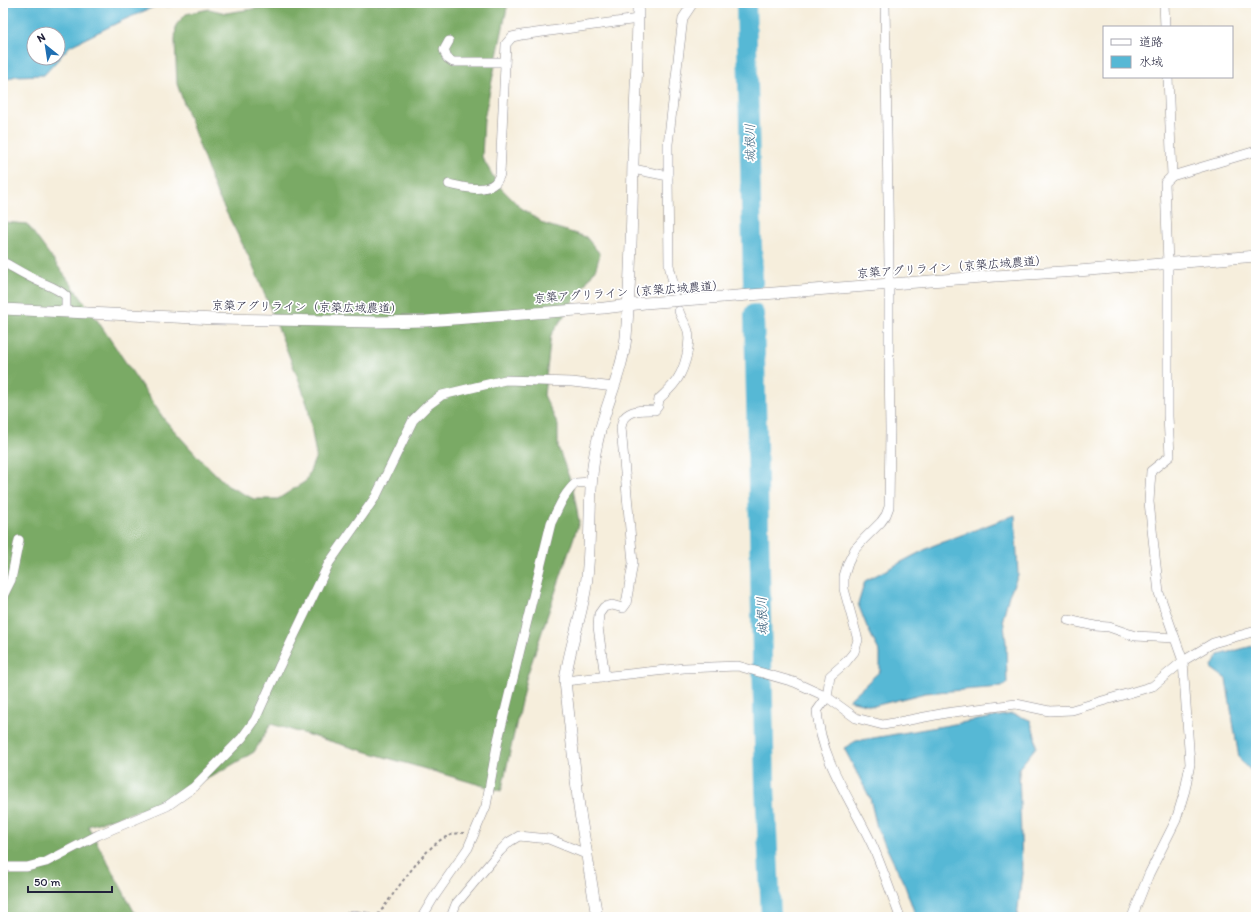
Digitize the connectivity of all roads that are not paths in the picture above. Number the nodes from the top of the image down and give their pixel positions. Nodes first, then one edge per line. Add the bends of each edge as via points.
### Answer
1 (638, 3) edge
2 (693, 3) edge
3 (885, 3) edge
4 (1164, 3) edge
5 (638, 20) junction
6 (1165, 26) edge
7 (449, 41) dead end
8 (505, 62) junction
9 (1168, 78) edge
10 (1256, 151) edge
11 (633, 169) junction
12 (668, 176) junction
13 (1172, 176) junction
14 (449, 184) dead end
15 (1256, 256) edge
16 (3, 262) edge
17 (1168, 264) junction
18 (889, 285) junction
19 (675, 291) dead end
20 (627, 306) junction
21 (3, 309) edge
22 (680, 311) dead end
23 (66, 312) junction
24 (614, 387) junction
25 (591, 482) junction
26 (18, 540) dead end
27 (3, 596) edge
28 (1068, 620) dead end
29 (1256, 632) edge
30 (1175, 638) junction
31 (1183, 661) junction
32 (605, 677) junction
33 (565, 681) junction
34 (827, 697) junction
35 (586, 854) junction
36 (3, 867) edge
37 (346, 917) edge
38 (368, 917) edge
39 (422, 917) edge
40 (451, 917) edge
41 (597, 917) edge
42 (900, 917) edge
43 (1132, 917) edge

1 - 5 street
2 - 12 street via 683,18 668,144
3 - 18 street
4 - 6 street
5 - 8 street via 521,35 512,38 506,44
5 - 11 street
7 - 8 street via 444,50 447,58 453,62
8 - 14 street via 500,174 495,183 487,187 473,189
9 - 13 street
10 - 13 street
11 - 12 street
11 - 20 street
12 - 19 street via 669,264
13 - 17 street via 1165,183
15 - 17 street, 京築アグリライン（京築広域農道）
16 - 23 street via 60,291 66,296
17 - 18 street, 京築アグリライン（京築広域農道）
17 - 30 street via 1170,456 1151,472 1148,502 1159,592
18 - 20 street, 京築アグリライン（京築広域農道）
18 - 34 street via 889,507 881,522 855,549 848,563 844,589 858,640 854,652 830,676
20 - 23 street, 京築アグリライン（京築広域農道） via 376,322 216,319
20 - 24 street via 626,338
21 - 23 street, 京築アグリライン（京築広域農道）
22 - 32 street via 688,331 689,349 679,377 659,399 655,410 632,412 624,418 621,427 633,563 624,608 612,605 604,607 599,614 598,627
24 - 25 street via 597,442
24 - 36 street via 572,382 505,380 442,396 427,406 413,420 376,496 329,563 256,720 242,738 194,787 167,806 98,835 46,862 28,867
25 - 33 street via 587,580 567,662
25 - 39 street via 576,483 569,489 551,523 498,740 486,806 468,848
26 - 27 street via 11,580
28 - 30 street via 1109,627 1135,636
29 - 31 street via 1213,643
30 - 31 street
31 - 34 street via 1152,686 1072,710 1049,711 1016,704 946,713 883,725 856,718
31 - 43 street via 1190,764 1185,790 1176,820 1149,874
32 - 33 street
32 - 34 street via 684,668 738,666 794,682
33 - 35 street
34 - 42 street via 817,711 823,741 837,778 875,851
35 - 40 street via 549,839 519,836 500,851 456,904
35 - 41 street
37 - 38 street

